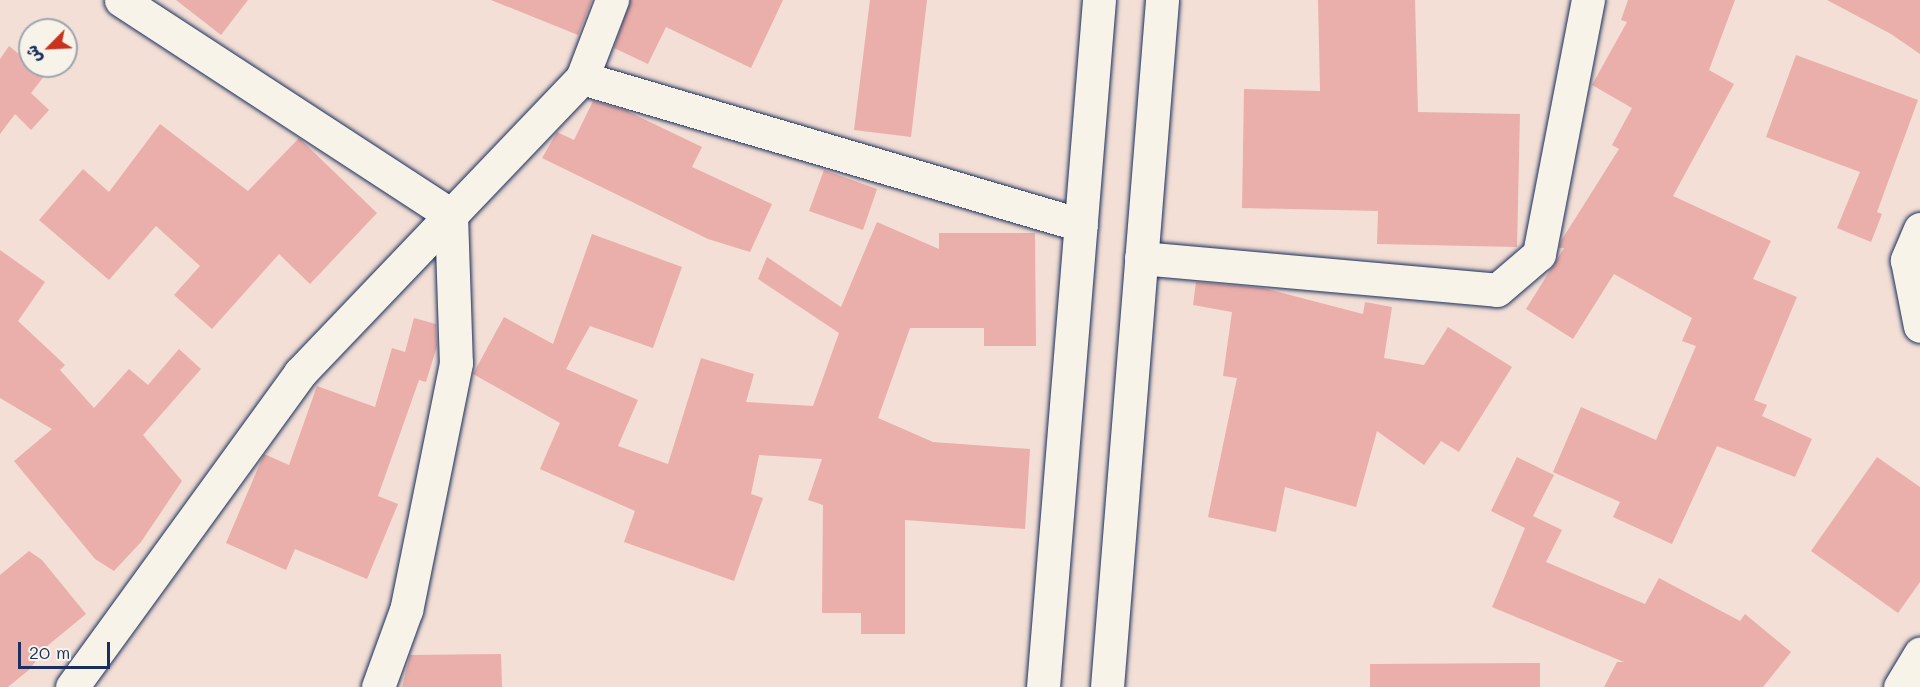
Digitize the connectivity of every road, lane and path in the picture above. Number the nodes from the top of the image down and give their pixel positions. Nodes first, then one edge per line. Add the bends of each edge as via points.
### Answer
1 (122, 0) edge
2 (612, 0) edge
3 (1099, 0) edge
4 (1162, 0) edge
5 (1588, 0) edge
6 (582, 78) junction
7 (451, 215) junction
8 (1081, 225) junction
9 (1920, 229) edge
10 (1141, 258) junction
11 (1920, 326) edge
12 (1920, 654) edge
13 (72, 687) edge
14 (378, 687) edge
15 (1043, 687) edge
16 (1107, 687) edge
17 (1900, 687) edge

1 - 7 street
2 - 6 street
3 - 8 street
4 - 10 street
5 - 10 street via 1539,254 1497,290
6 - 7 street
6 - 8 street
7 - 13 street via 300,373
7 - 14 street via 456,363 406,609
8 - 15 street
9 - 11 street via 1907,260
10 - 16 street
12 - 17 street

